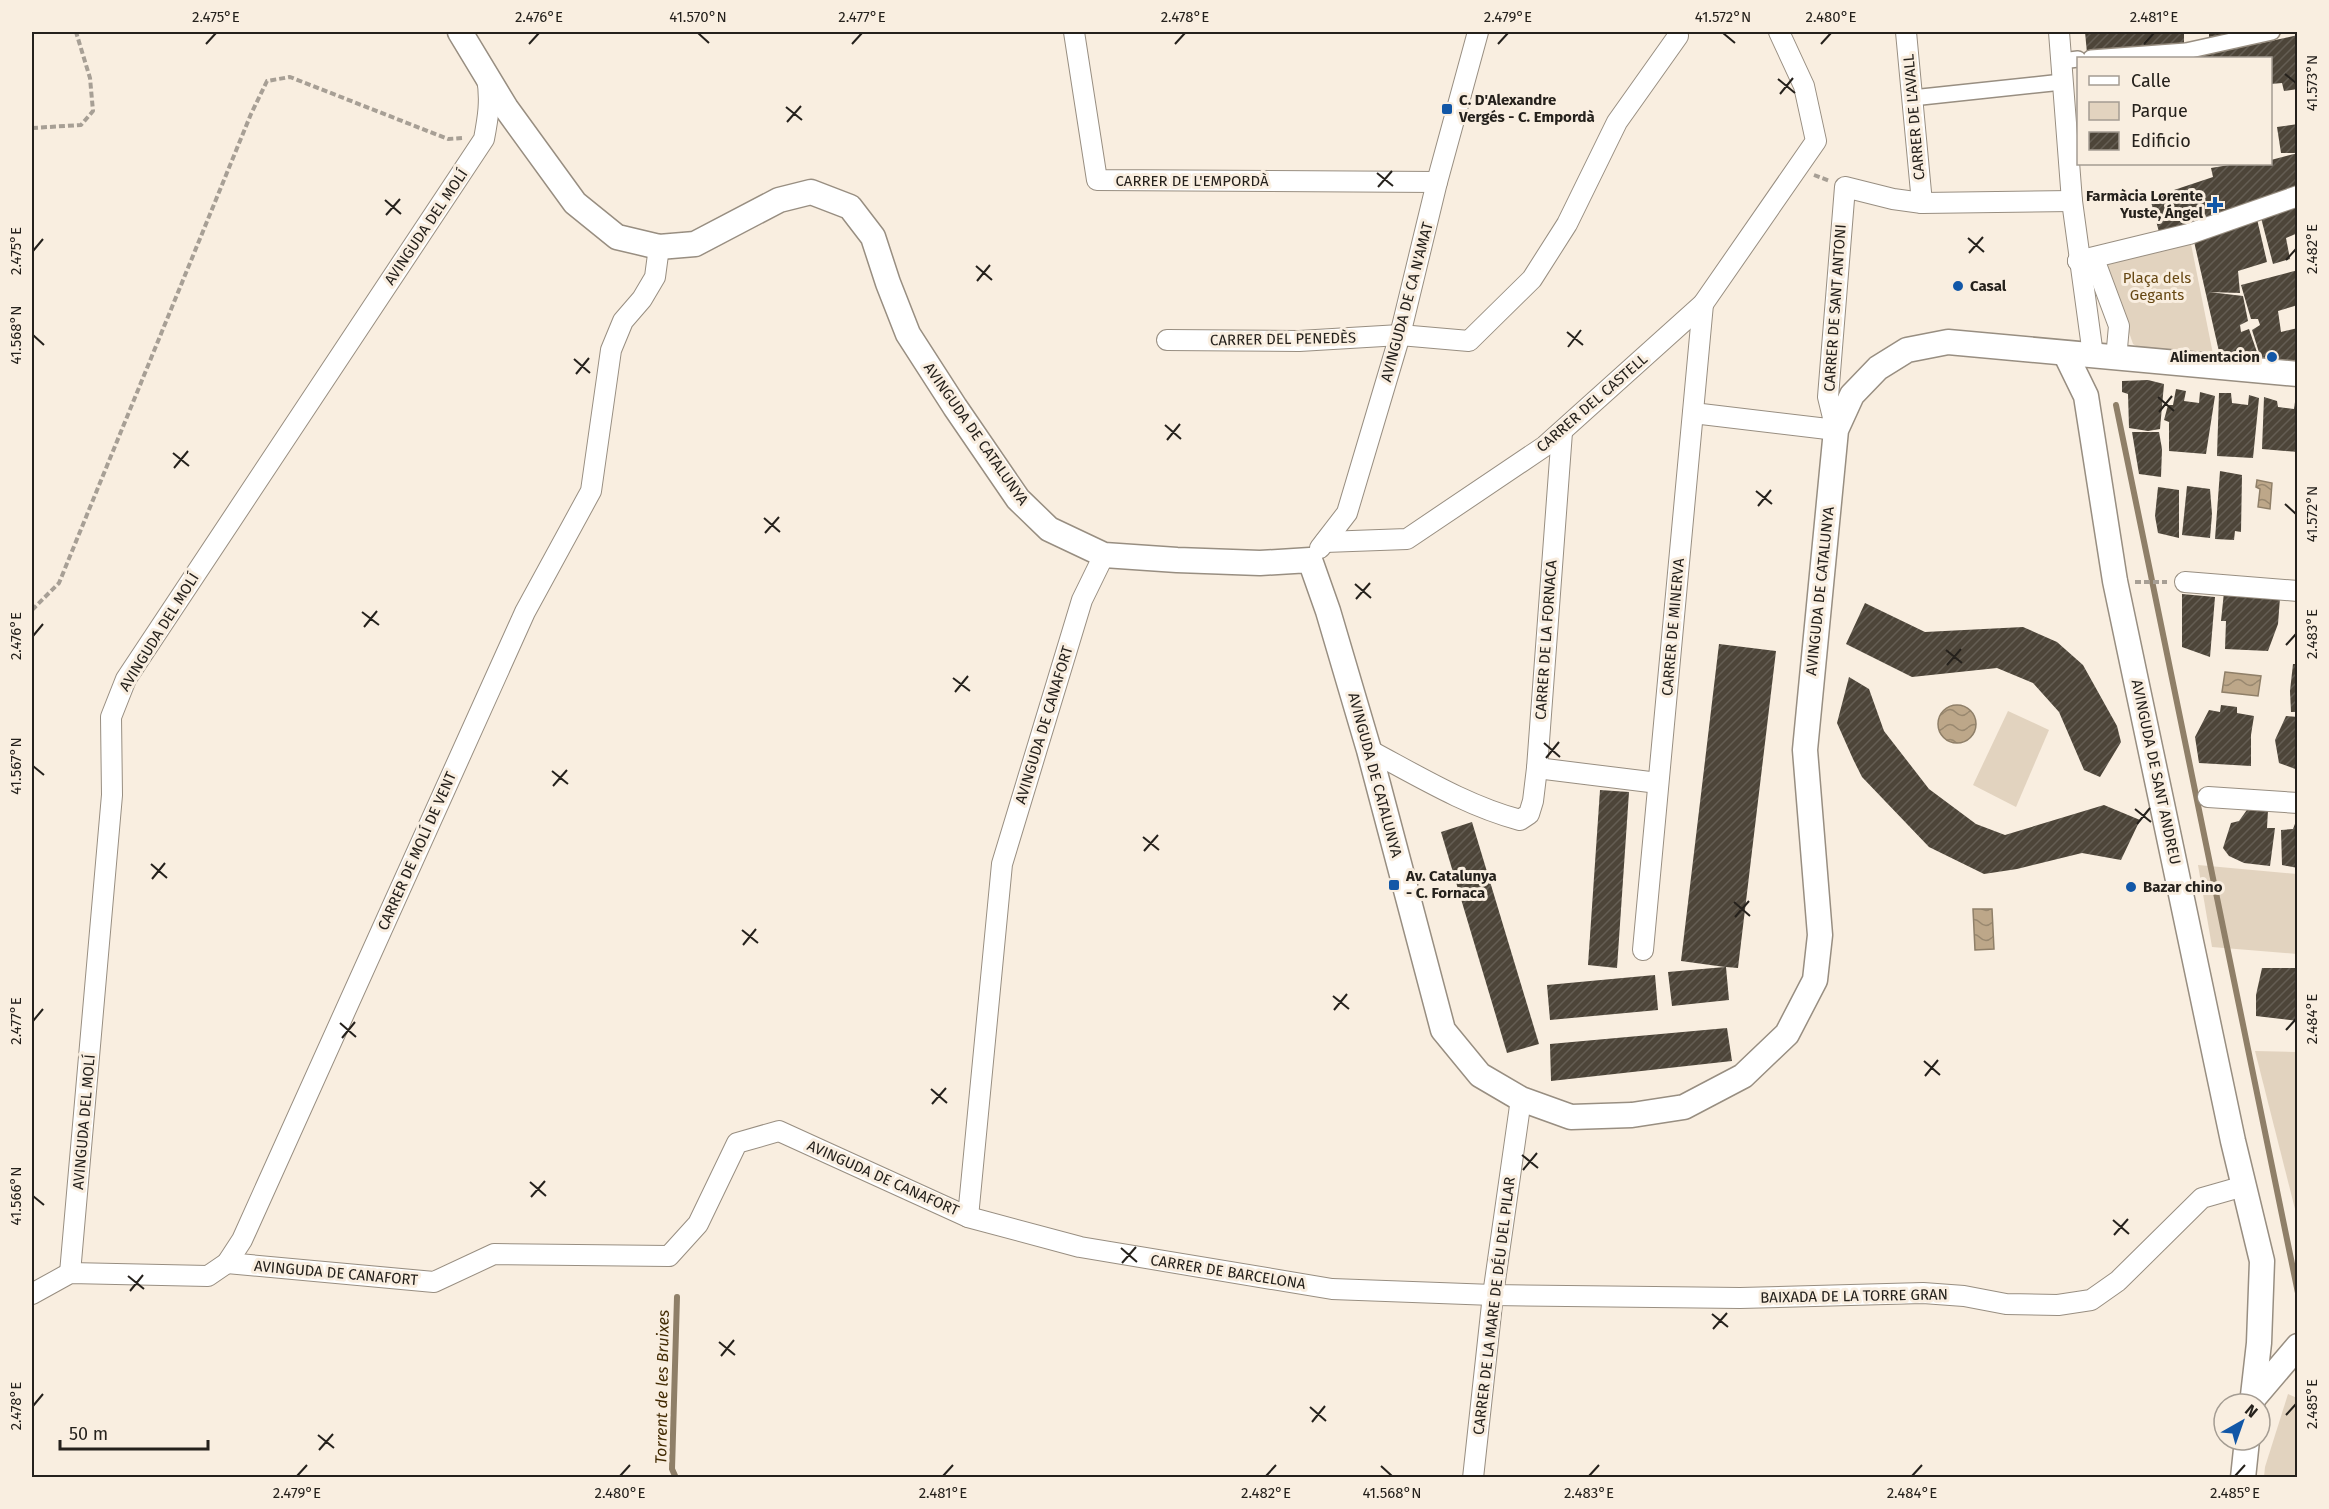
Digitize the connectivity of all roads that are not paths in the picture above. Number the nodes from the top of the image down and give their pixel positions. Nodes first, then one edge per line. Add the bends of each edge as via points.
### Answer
1 (460, 32) edge
2 (1074, 32) edge
3 (1478, 32) edge
4 (1779, 32) edge
5 (1906, 32) edge
6 (2059, 32) edge
7 (2272, 32) edge
8 (1678, 36) dead end
9 (2105, 57) edge
10 (2070, 60) edge
11 (486, 75) junction
12 (2062, 82) junction
13 (1912, 98) junction
14 (1437, 182) junction
15 (2298, 196) edge
16 (2072, 201) junction
17 (1922, 203) junction
18 (658, 247) junction
19 (2079, 261) junction
20 (1703, 304) junction
21 (1400, 335) junction
22 (1167, 340) dead end
23 (2067, 355) junction
24 (2104, 357) junction
25 (2298, 375) edge
26 (1693, 413) junction
27 (1836, 429) junction
28 (1562, 432) junction
29 (1318, 551) junction
30 (1104, 555) junction
31 (2185, 582) road end
32 (2298, 591) edge
33 (1369, 750) junction
34 (1537, 768) junction
35 (1658, 783) junction
36 (2208, 797) dead end
37 (2298, 803) edge
38 (1643, 950) dead end
39 (1521, 1099) junction
40 (2244, 1186) junction
41 (968, 1217) junction
42 (227, 1263) junction
43 (70, 1273) junction
44 (32, 1294) edge
45 (1493, 1295) junction
46 (2298, 1346) edge
47 (2253, 1392) edge
48 (2260, 1392) edge
49 (2246, 1452) edge
50 (1473, 1478) edge
51 (2243, 1478) edge

1 - 11 street, AVINGUDA DE CATALUNYA
2 - 14 street, CARRER DE L'EMPORDÀ via 1097,180
3 - 14 street, AVINGUDA DE CA N'AMAT
4 - 20 street, CARRER DEL CASTELL via 1804,86 1816,141
5 - 13 street, CARRER DE L'AVALL
6 - 10 street
7 - 9 street via 2186,51
8 - 21 street, CARRER DEL PENEDÈS via 1617,122 1568,224 1532,279 1469,341
10 - 12 street
11 - 18 street, AVINGUDA DE CATALUNYA via 575,203 617,237
11 - 43 street, AVINGUDA DEL MOLÍ via 490,94 484,139 126,680 111,717 112,795
12 - 13 street
12 - 16 street
13 - 17 street, CARRER DE L'AVALL
14 - 21 street, AVINGUDA DE CA N'AMAT
15 - 19 street via 2189,234
16 - 17 street
16 - 19 street
17 - 27 street, CARRER DE SANT ANTONI via 1845,186 1828,397
18 - 30 street, AVINGUDA DE CATALUNYA via 695,244 779,200 811,192 850,207 873,237 908,334 1018,500 1048,529
18 - 42 street, CARRER DE MOLÍ DE VENT via 655,277 623,321 610,350 591,491 525,612 252,1218
19 - 24 street
19 - 24 street via 2097,267 2119,326
20 - 26 street, CARRER DE MINERVA
20 - 28 street, CARRER DEL CASTELL
21 - 22 street, CARRER DEL PENEDÈS via 1299,341
21 - 29 street, AVINGUDA DE CA N'AMAT via 1347,513
23 - 24 street, AVINGUDA DE CATALUNYA
23 - 27 street, AVINGUDA DE CATALUNYA via 1948,342 1907,350 1878,368 1852,395
23 - 40 street, AVINGUDA DE SANT ANDREU via 2086,396 2115,581
24 - 25 street, AVINGUDA DE CATALUNYA
26 - 27 street
26 - 35 street, CARRER DE MINERVA
27 - 39 street, AVINGUDA DE CATALUNYA via 1805,750 1820,935 1815,980 1787,1034 1743,1076 1684,1107 1632,1115 1571,1117
28 - 29 street, CARRER DEL CASTELL via 1407,539
28 - 34 street, CARRER DE LA FORNACA
29 - 30 street, AVINGUDA DE CATALUNYA via 1248,562
29 - 33 street, AVINGUDA DE CATALUNYA via 1328,611
30 - 41 street, AVINGUDA DE CANAFORT via 1082,600 1002,864
31 - 32 street
33 - 34 street, CARRER DE LA FORNACA via 1487,810 1520,820 1529,814
33 - 39 street, AVINGUDA DE CATALUNYA via 1443,1030 1480,1075
34 - 35 street
35 - 38 street, CARRER DE MINERVA
36 - 37 street
39 - 45 street, CARRER DE LA MARE DE DÉU DEL PILAR
40 - 45 street, BAIXADA DE LA TORRE GRAN via 2202,1198 2118,1281 2091,1300 2058,1305 2006,1304 1923,1293 1740,1298
40 - 47 street, AVINGUDA DE SANT ANDREU via 2262,1261
41 - 42 street, AVINGUDA DE CANAFORT via 779,1131 737,1143 698,1224 669,1256 494,1254 434,1282
41 - 45 street, CARRER DE BARCELONA via 1080,1247 1332,1289
42 - 43 street via 208,1276
43 - 44 street
45 - 50 street, CARRER DE LA MARE DE DÉU DEL PILAR
46 - 48 street
49 - 51 street

